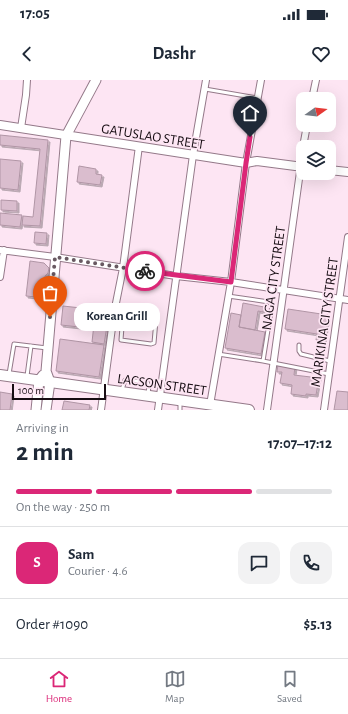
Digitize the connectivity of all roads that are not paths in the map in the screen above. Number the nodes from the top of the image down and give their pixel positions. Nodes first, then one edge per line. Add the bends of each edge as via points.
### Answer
1 (27, 80) edge
2 (96, 80) edge
3 (206, 80) edge
4 (260, 80) edge
5 (316, 80) edge
6 (205, 89) junction
7 (313, 92) edge
8 (257, 98) junction
9 (0, 125) edge
10 (21, 128) junction
11 (66, 136) junction
12 (139, 146) junction
13 (192, 154) junction
14 (246, 163) junction
15 (296, 165) edge
16 (336, 171) edge
17 (348, 172) edge
18 (300, 180) edge
19 (348, 237) edge
20 (2, 250) edge
21 (55, 257) junction
22 (123, 268) junction
23 (176, 276) junction
24 (0, 277) edge
25 (231, 282) junction
26 (284, 290) junction
27 (228, 296) junction
28 (339, 299) junction
29 (348, 300) edge
30 (114, 313) junction
31 (123, 314) junction
32 (299, 345) dead end
33 (31, 346) junction
34 (48, 348) junction
35 (218, 354) junction
36 (263, 361) junction
37 (330, 361) junction
38 (273, 364) junction
39 (46, 371) junction
40 (329, 374) junction
41 (4, 375) edge
42 (27, 378) junction
43 (39, 380) junction
44 (50, 382) junction
45 (104, 390) junction
46 (160, 398) junction
47 (180, 405) edge
48 (204, 406) edge
49 (36, 410) edge
50 (46, 410) edge
51 (101, 410) edge
52 (158, 410) edge
53 (248, 410) edge
54 (267, 410) edge
55 (324, 410) edge

1 - 10 street
2 - 11 main road
3 - 6 street
4 - 8 street
5 - 7 street
6 - 8 lane
6 - 13 street
8 - 14 street
9 - 10 street, GATUSLAO STREET
10 - 11 street, GATUSLAO STREET
11 - 12 street, GATUSLAO STREET
11 - 21 main road
12 - 13 street, GATUSLAO STREET
12 - 22 street
13 - 14 street, GATUSLAO STREET
13 - 23 street
14 - 15 street, GATUSLAO STREET via 257,161
14 - 25 street
16 - 17 street
18 - 26 street, NAGA CITY STREET
19 - 28 street, MARIKINA CITY STREET
20 - 21 street
20 - 24 street
21 - 22 street
21 - 34 main road
22 - 23 street
22 - 30 street
23 - 25 street
23 - 46 street
25 - 26 street
25 - 27 street
26 - 28 street
26 - 38 street, NAGA CITY STREET
27 - 35 street
27 - 36 lane via 269,302 272,305
28 - 29 street
28 - 37 street, MARIKINA CITY STREET
30 - 31 lane
30 - 45 street
31 - 31 lane via 156,319 154,343 121,340
32 - 37 lane via 301,354
33 - 34 lane
33 - 41 lane via 14,344
33 - 42 lane
34 - 39 main road
35 - 36 lane
35 - 48 street
36 - 38 lane
37 - 40 street, MARIKINA CITY STREET
38 - 40 lane
38 - 54 street, NAGA CITY STREET
39 - 43 main road
39 - 44 main road
40 - 55 street, MARIKINA CITY STREET
41 - 42 main road, LACSON STREET
42 - 43 main road, LACSON STREET
43 - 44 main road, LACSON STREET
43 - 49 main road
44 - 45 main road, LACSON STREET
44 - 50 main road
45 - 46 main road, LACSON STREET
45 - 51 street
46 - 47 main road, LACSON STREET
46 - 52 street
47 - 48 main road, LACSON STREET
48 - 53 main road, LACSON STREET

